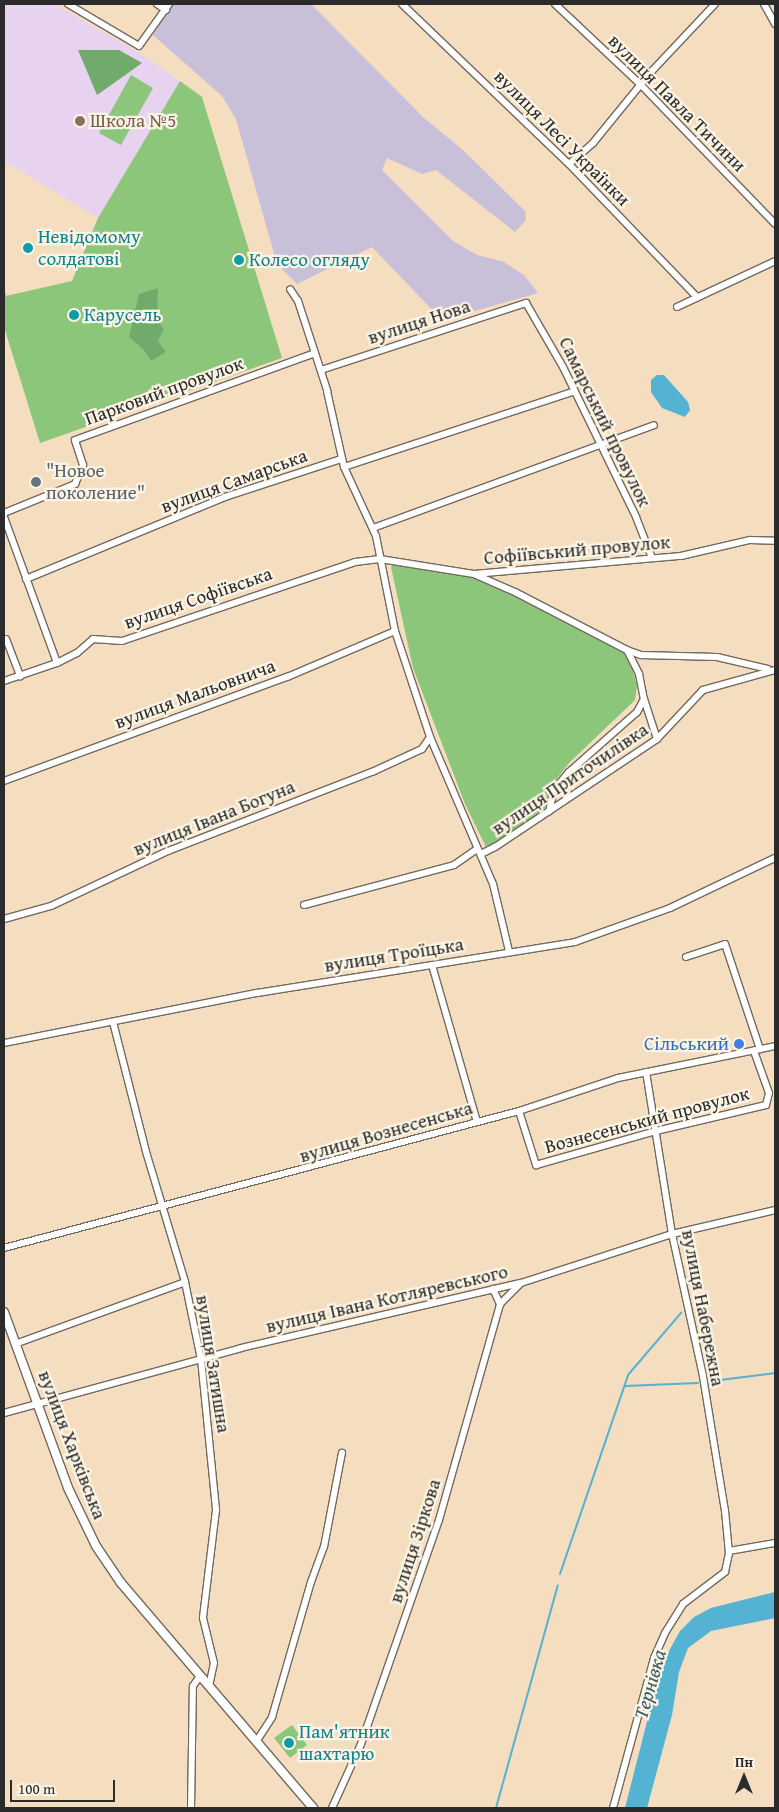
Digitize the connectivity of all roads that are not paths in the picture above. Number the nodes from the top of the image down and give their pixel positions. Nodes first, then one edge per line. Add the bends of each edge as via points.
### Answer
1 (68, 4) edge
2 (157, 4) edge
3 (402, 4) edge
4 (555, 4) edge
5 (715, 4) edge
6 (764, 4) edge
7 (168, 7) edge
8 (775, 24) edge
9 (641, 85) junction
10 (569, 164) junction
11 (775, 224) edge
12 (775, 261) edge
13 (290, 288) dead end
14 (697, 297) junction
15 (526, 303) joint
16 (677, 307) dead end
17 (315, 353) junction
18 (322, 370) junction
19 (575, 392) junction
20 (654, 425) dead end
21 (601, 446) junction
22 (341, 459) junction
23 (344, 467) junction
24 (4, 515) edge
25 (373, 528) junction
26 (775, 541) edge
27 (652, 558) junction
28 (380, 559) junction
29 (474, 574) junction
30 (26, 579) junction
31 (4, 632) edge
32 (396, 632) junction
33 (5, 640) edge
34 (627, 650) junction
35 (56, 663) junction
36 (773, 670) edge
37 (20, 676) junction
38 (4, 681) edge
39 (644, 699) junction
40 (430, 738) junction
41 (657, 739) junction
42 (4, 780) edge
43 (548, 811) junction
44 (479, 851) junction
45 (775, 858) edge
46 (304, 905) dead end
47 (4, 919) edge
48 (509, 951) junction
49 (686, 957) dead end
50 (432, 965) junction
51 (113, 1022) junction
52 (4, 1043) edge
53 (775, 1046) edge
54 (757, 1050) junction
55 (646, 1072) junction
56 (519, 1111) junction
57 (477, 1122) junction
58 (656, 1131) junction
59 (162, 1206) junction
60 (775, 1210) edge
61 (672, 1234) junction
62 (4, 1248) edge
63 (185, 1282) junction
64 (521, 1283) junction
65 (493, 1289) junction
66 (500, 1304) junction
67 (4, 1312) edge
68 (15, 1344) junction
69 (201, 1360) junction
70 (37, 1405) junction
71 (4, 1413) edge
72 (342, 1453) dead end
73 (775, 1543) edge
74 (729, 1551) junction
75 (200, 1676) junction
76 (209, 1686) junction
77 (256, 1742) junction
78 (192, 1808) edge
79 (313, 1808) edge
80 (332, 1808) edge
81 (613, 1808) edge

1 - 7 street via 139,46
2 - 7 street
3 - 10 street, вулиця Лесі Українки
4 - 9 street, вулиця Павла Тичини
5 - 9 street
6 - 8 street
9 - 10 street via 593,143
9 - 11 street, вулиця Павла Тичини
10 - 14 street, вулиця Лесі Українки
12 - 14 street
13 - 17 street via 298,301
14 - 16 street
15 - 18 street, вулиця Нова
15 - 19 street, Самарський провулок
17 - 18 street
17 - 24 street, Парковий провулок via 75,440 83,465 75,484
18 - 22 street
19 - 21 street, Самарський провулок
19 - 23 street
20 - 21 street
21 - 25 street
21 - 27 street, Самарський провулок
22 - 23 street
22 - 30 street, вулиця Самарська via 225,497
23 - 25 street
24 - 30 street
25 - 28 street
26 - 27 street, Софіївський провулок via 750,540 681,556
27 - 29 street, Софіївський провулок
28 - 29 street, Софіївський провулок
28 - 32 street
28 - 35 street, вулиця Софіївська via 355,562 310,575 122,641 94,638 77,653
29 - 34 street
30 - 35 street
31 - 33 street
32 - 40 street
32 - 42 street, вулиця Мальовнича via 287,677
33 - 37 street
34 - 36 street via 642,655 717,657
34 - 39 street via 639,674
35 - 37 street, вулиця Софіївська
36 - 41 street, вулиця Приточилівка via 703,690
37 - 38 street, вулиця Софіївська
39 - 41 street
39 - 43 street via 626,724 584,755 569,772 554,790
40 - 44 street
40 - 47 street, вулиця Івана Богуна via 422,749 372,772 168,851 50,906
41 - 43 street, вулиця Приточилівка
43 - 44 street, вулиця Приточилівка
44 - 46 street, вулиця Приточилівка via 454,865
44 - 48 street via 493,884
45 - 48 street, вулиця Троїцька via 670,908 599,934 548,948
48 - 50 street, вулиця Троїцька
49 - 54 street, Вознесенський провулок via 725,944
50 - 51 street, вулиця Троїцька via 257,993
50 - 57 street
51 - 52 street, вулиця Троїцька
51 - 59 street, вулиця Затишна
53 - 54 street, вулиця Вознесенська
54 - 55 street, вулиця Вознесенська
54 - 58 street, Вознесенський провулок via 769,1093 766,1105
55 - 56 street, вулиця Вознесенська via 603,1082
55 - 58 street, вулиця Набережна
56 - 57 street, вулиця Вознесенська
56 - 58 street, Вознесенський провулок via 536,1165
57 - 59 street, вулиця Вознесенська via 273,1179
58 - 61 street, вулиця Набережна
59 - 62 street, вулиця Вознесенська
59 - 63 street, вулиця Затишна
60 - 61 street, вулиця Івана Котляревського
61 - 64 street, вулиця Івана Котляревського
61 - 74 street, вулиця Набережна via 703,1376
63 - 68 street
63 - 69 street, вулиця Затишна
64 - 65 street, вулиця Івана Котляревського
64 - 66 street, вулиця Зіркова
65 - 66 street
65 - 69 street, вулиця Івана Котляревського
66 - 80 street, вулиця Зіркова via 439,1520 361,1744
67 - 68 street, вулиця Харківська
68 - 70 street, вулиця Харківська
69 - 70 street, вулиця Івана Котляревського
69 - 76 street, вулиця Затишна via 216,1510 203,1618 214,1663
70 - 71 street, вулиця Івана Котляревського
70 - 75 street, вулиця Харківська via 68,1488 96,1546 121,1583
72 - 77 street via 324,1547 310,1582 272,1716
73 - 74 street
74 - 81 street, вулиця Набережна via 725,1572 683,1604 665,1633 654,1658
75 - 76 street, вулиця Харківська
75 - 78 street via 194,1686
76 - 77 street, вулиця Харківська
77 - 79 street, вулиця Харківська

